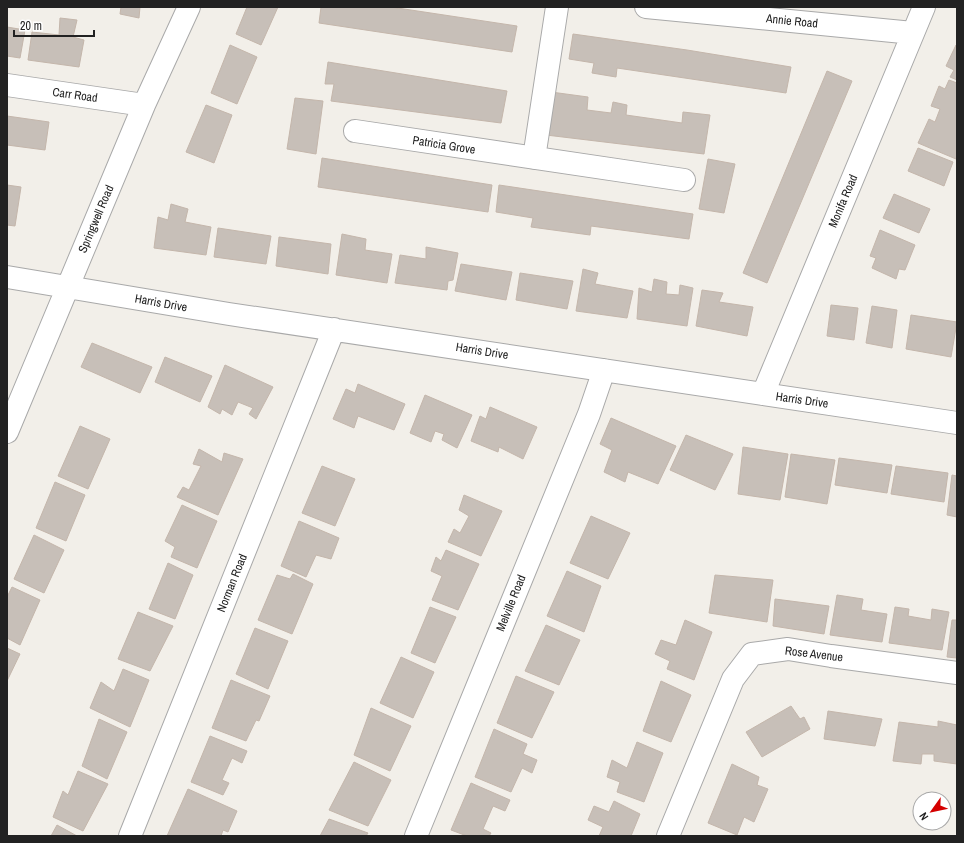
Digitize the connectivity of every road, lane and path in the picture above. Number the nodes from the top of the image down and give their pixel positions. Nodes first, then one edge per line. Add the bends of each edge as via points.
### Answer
1 (189, 7) edge
2 (557, 7) edge
3 (646, 7) edge
4 (924, 7) edge
5 (913, 33) junction
6 (7, 85) edge
7 (144, 105) junction
8 (355, 132) dead end
9 (534, 158) junction
10 (684, 180) dead end
11 (7, 277) edge
12 (68, 286) junction
13 (334, 329) junction
14 (604, 370) junction
15 (763, 394) junction
16 (957, 423) edge
17 (7, 432) edge
18 (957, 673) edge
19 (130, 836) edge
20 (416, 836) edge
21 (668, 836) edge

1 - 7 street, Springwell Road
2 - 9 street
3 - 5 street, Annie Road
4 - 5 street, Monifa Road
5 - 15 street, Monifa Road
6 - 7 street, Carr Road
7 - 12 street, Springwell Road
8 - 9 street, Patricia Grove
9 - 10 street, Patricia Grove
11 - 12 street, Harris Drive
12 - 13 street, Harris Drive
12 - 17 street, Springwell Road
13 - 14 street, Harris Drive
13 - 19 street, Norman Road
14 - 15 street, Harris Drive
14 - 20 street, Melville Road via 589,414
15 - 16 street, Harris Drive
18 - 21 street, Rose Avenue via 788,649 752,654 733,679

